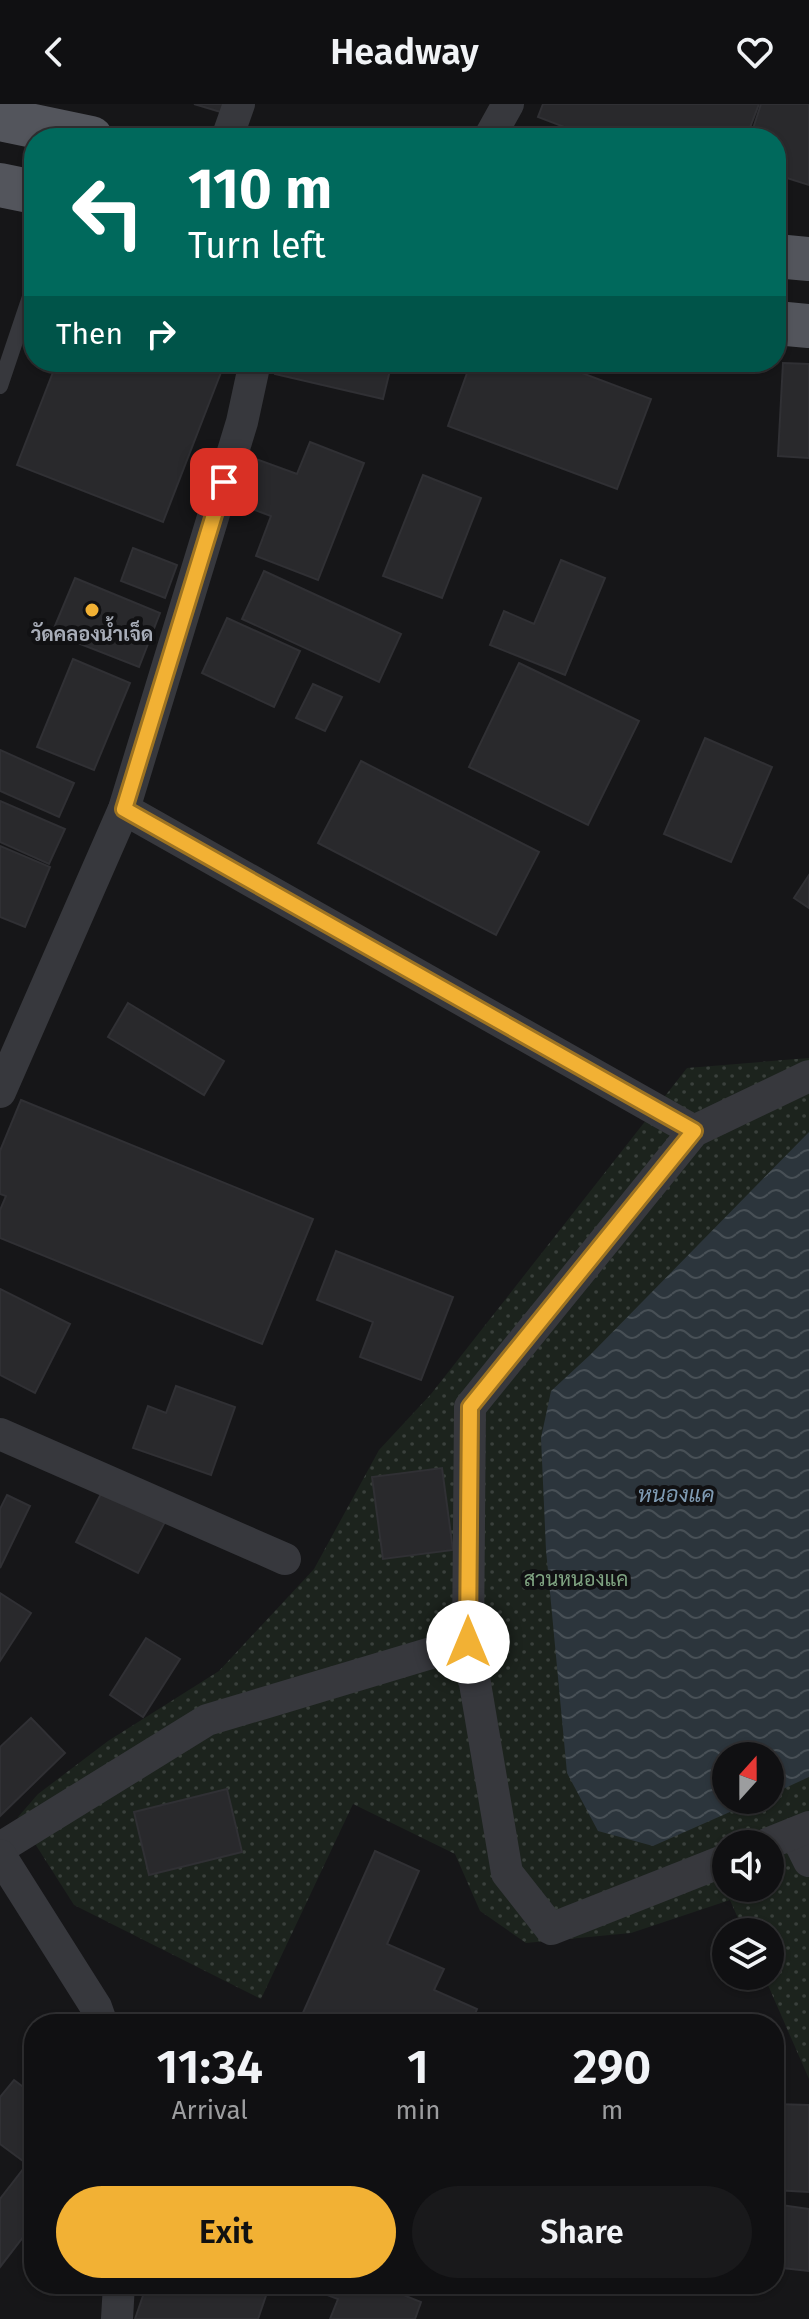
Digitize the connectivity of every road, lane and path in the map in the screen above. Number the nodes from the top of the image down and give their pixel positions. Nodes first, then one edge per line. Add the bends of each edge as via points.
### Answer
1 (239, 104) edge
2 (508, 104) edge
3 (0, 119) edge
4 (43, 128) edge
5 (231, 128) edge
6 (495, 128) edge
7 (0, 185) edge
8 (24, 190) edge
9 (786, 257) edge
10 (809, 259) edge
11 (24, 315) edge
12 (786, 324) edge
13 (809, 326) edge
14 (253, 372) edge
15 (0, 386) edge
16 (124, 809) junction
17 (809, 1076) edge
18 (0, 1092) edge
19 (694, 1131) junction
20 (0, 1434) edge
21 (285, 1559) dead end
22 (468, 1642) junction
23 (0, 1848) edge
24 (0, 1855) edge
25 (712, 1866) edge
26 (98, 2014) edge
27 (118, 2294) edge
28 (117, 2319) edge

1 - 5 street
2 - 6 street
3 - 4 main road
7 - 8 main road
9 - 10 main road
11 - 15 lane
12 - 13 main road
14 - 16 street
16 - 18 street
16 - 19 street
17 - 19 street
19 - 22 street via 470,1407
20 - 21 street
22 - 23 street via 207,1720
22 - 25 street via 507,1873 551,1929
24 - 26 street
27 - 28 street

